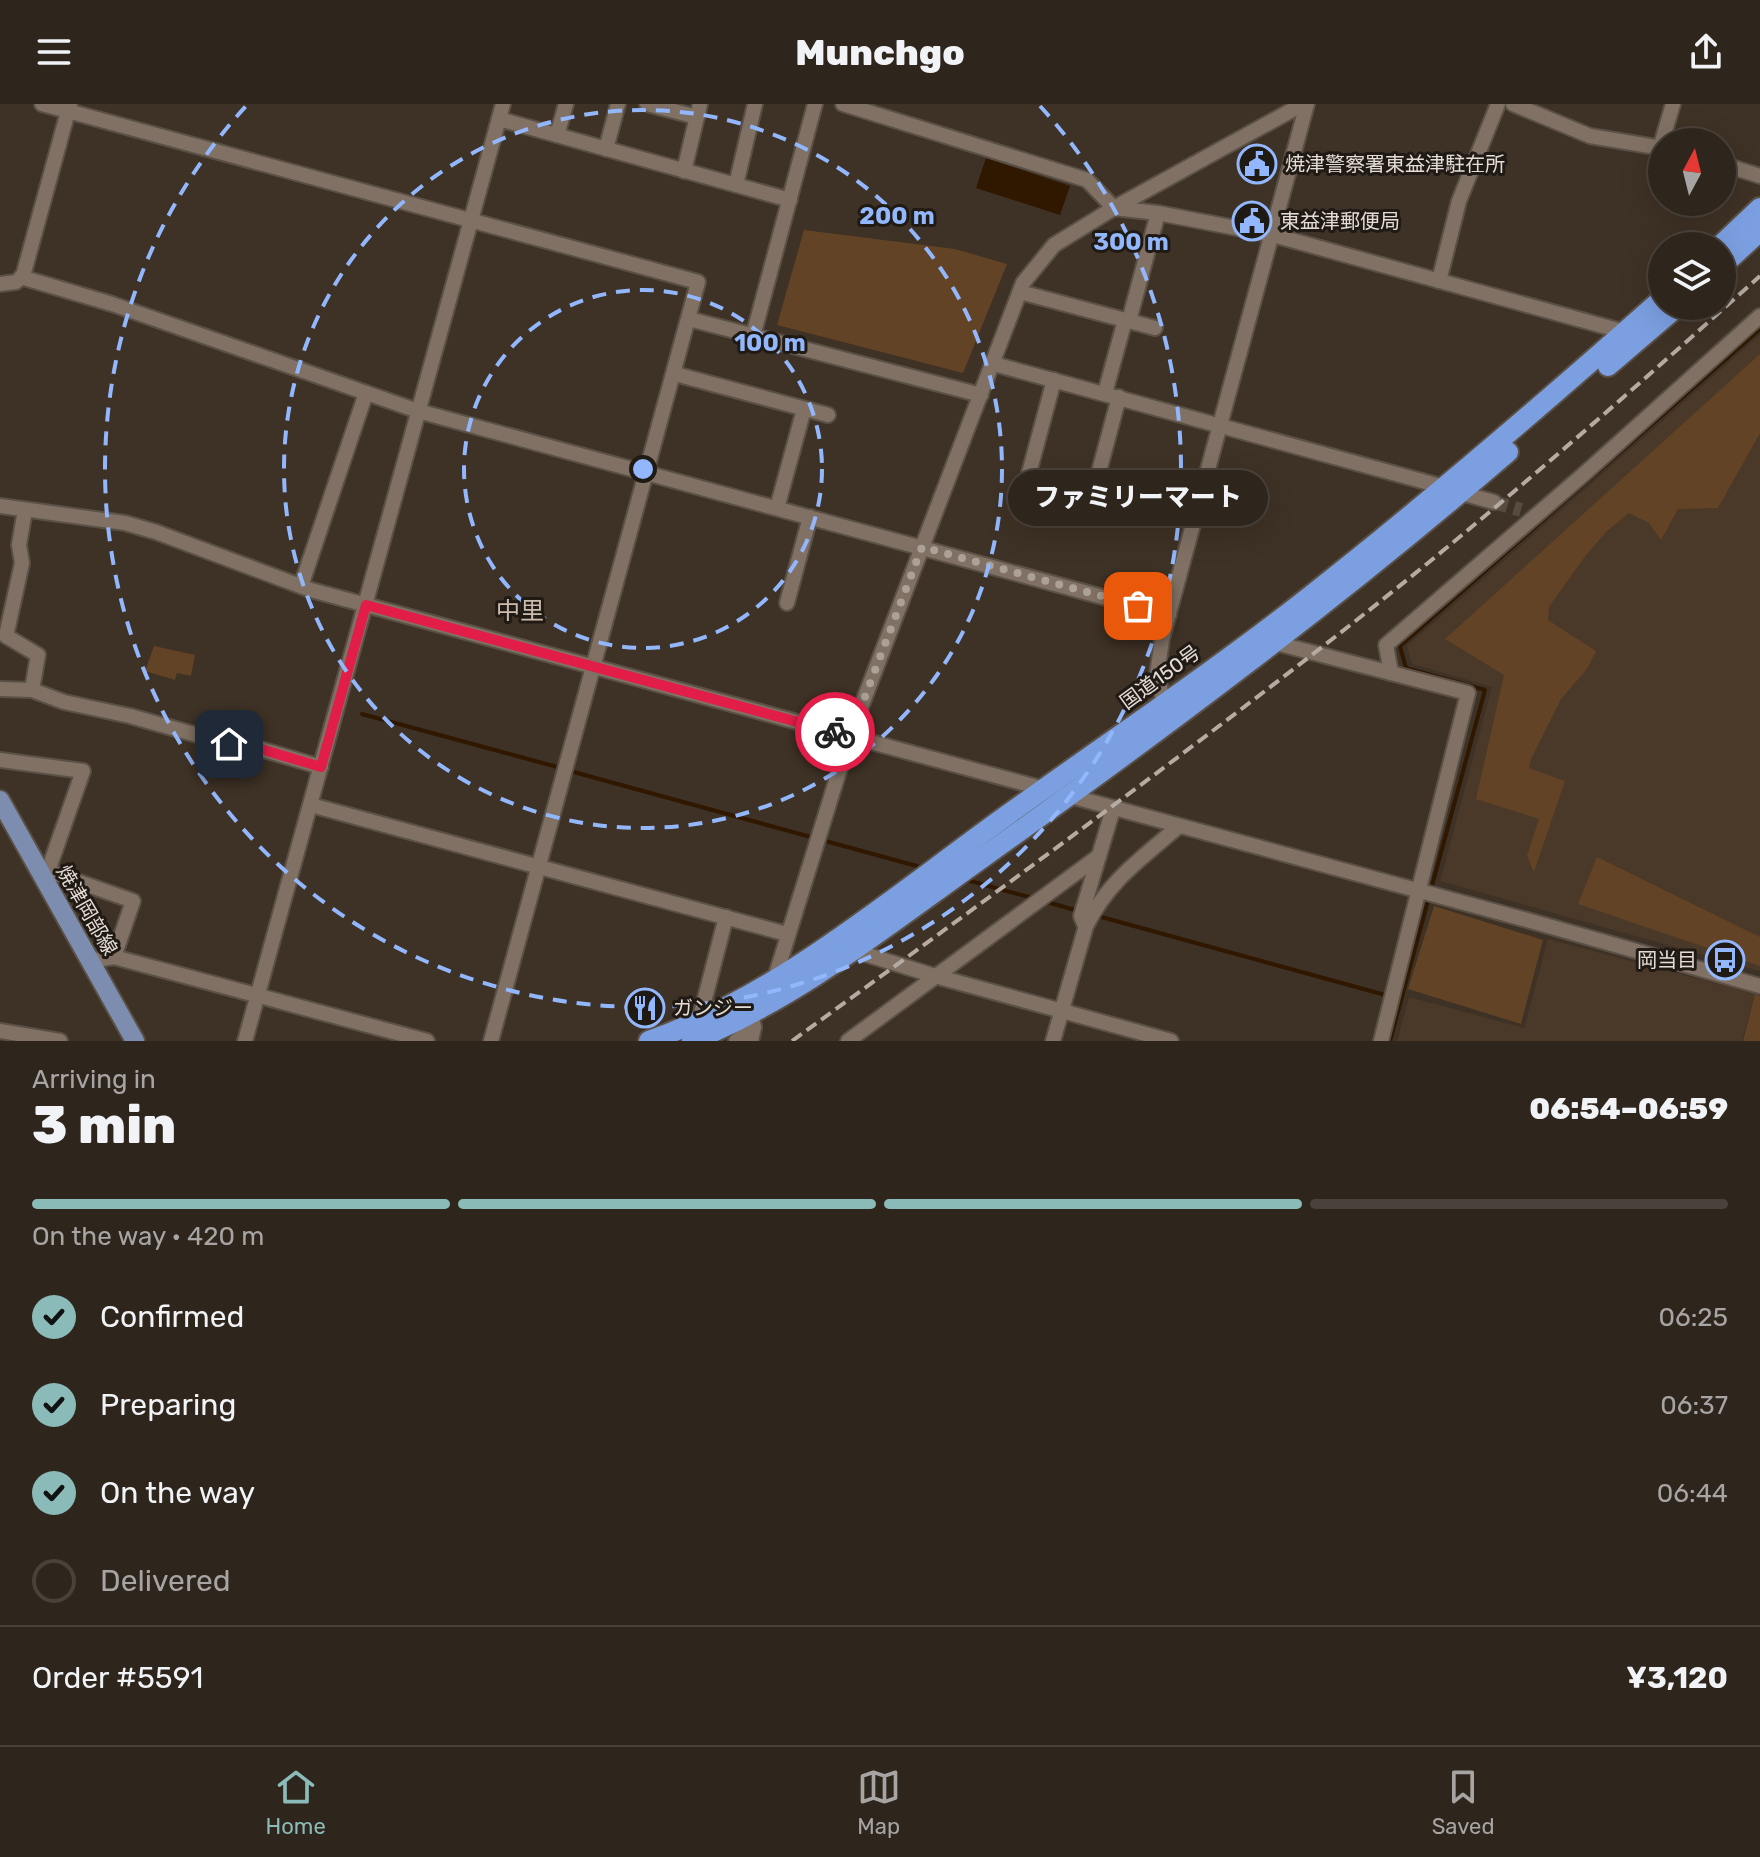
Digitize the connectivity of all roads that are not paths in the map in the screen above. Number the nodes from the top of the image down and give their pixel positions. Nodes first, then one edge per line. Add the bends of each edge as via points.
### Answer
1 (42, 104) edge
2 (503, 104) edge
3 (566, 104) edge
4 (618, 104) edge
5 (647, 104) edge
6 (755, 104) edge
7 (815, 104) edge
8 (843, 104) edge
9 (1305, 104) edge
10 (1498, 104) edge
11 (1513, 104) edge
12 (1673, 104) edge
13 (69, 108) edge
14 (699, 110) edge
15 (885, 110) edge
16 (499, 119) junction
17 (1666, 128) edge
18 (557, 135) junction
19 (1648, 146) edge
20 (606, 149) junction
21 (1736, 168) edge
22 (684, 171) junction
23 (1760, 176) edge
24 (736, 185) junction
25 (790, 200) junction
26 (1114, 208) junction
27 (1760, 208) edge
28 (1158, 213) junction
29 (471, 220) junction
30 (1760, 231) edge
31 (1735, 232) edge
32 (1273, 235) junction
33 (1736, 253) edge
34 (21, 277) junction
35 (1439, 281) junction
36 (0, 284) edge
37 (1020, 292) junction
38 (1648, 311) edge
39 (1760, 316) edge
40 (689, 319) junction
41 (1661, 320) edge
42 (1127, 321) junction
43 (1155, 328) dead end
44 (1625, 332) junction
45 (753, 336) junction
46 (994, 364) junction
47 (675, 374) junction
48 (1054, 380) junction
49 (366, 393) junction
50 (981, 395) junction
51 (1112, 395) junction
52 (804, 409) junction
53 (418, 411) junction
54 (828, 415) dead end
55 (1219, 424) junction
56 (647, 474) junction
57 (1094, 490) dead end
58 (1453, 490) junction
59 (1494, 502) tunnel mouth
60 (1021, 503) dead end
61 (0, 506) edge
62 (777, 508) junction
63 (25, 510) junction
64 (810, 517) junction
65 (922, 547) junction
66 (301, 586) junction
67 (787, 603) dead end
68 (366, 605) junction
69 (1169, 615) junction
70 (1272, 642) junction
71 (593, 666) junction
72 (1391, 673) junction
73 (0, 689) edge
74 (32, 690) junction
75 (1166, 713) junction
76 (850, 736) junction
77 (0, 760) edge
78 (321, 767) junction
79 (1043, 789) junction
80 (1068, 796) junction
81 (0, 800) edge
82 (311, 805) junction
83 (1113, 809) junction
84 (1179, 826) junction
85 (1099, 856) junction
86 (538, 868) junction
87 (44, 873) junction
88 (1419, 892) junction
89 (726, 917) junction
90 (1086, 926) junction
91 (787, 934) junction
92 (852, 950) junction
93 (114, 957) junction
94 (90, 961) junction
95 (935, 976) junction
96 (774, 982) junction
97 (1760, 986) edge
98 (257, 996) junction
99 (1061, 1011) junction
100 (699, 1021) junction
101 (752, 1027) edge
102 (0, 1031) edge
103 (60, 1041) edge
104 (135, 1041) edge
105 (245, 1041) edge
106 (427, 1041) edge
107 (491, 1041) edge
108 (649, 1041) edge
109 (692, 1041) edge
110 (736, 1041) edge
111 (848, 1041) edge
112 (1053, 1041) edge
113 (1171, 1041) edge
114 (1381, 1041) edge

1 - 13 street
2 - 16 street
3 - 18 street
4 - 20 street
5 - 14 street
6 - 24 street
7 - 25 street
8 - 15 street
9 - 26 street
9 - 32 street
10 - 35 street via 1459,201
11 - 19 street via 1590,136
12 - 17 street
13 - 29 street
13 - 34 street
14 - 22 street
15 - 26 street via 1087,180
16 - 18 street
16 - 29 street
18 - 20 street
20 - 22 street
21 - 23 street
22 - 24 street
24 - 25 street
25 - 45 street
26 - 28 street
26 - 37 street via 1054,245
27 - 31 highway
28 - 32 street
28 - 42 street
29 - 40 street via 698,282
29 - 53 street
30 - 33 highway
32 - 35 street
32 - 55 street
34 - 36 street
34 - 49 street
35 - 44 street
37 - 42 street
37 - 46 street
38 - 44 highway, 国道150号
39 - 72 street via 1527,514 1386,645
40 - 45 street
40 - 47 street
41 - 58 highway, 国道150号
42 - 43 street
42 - 51 street
44 - 58 highway, 国道150号
45 - 50 street
46 - 48 street
46 - 50 street
47 - 52 street
47 - 56 street
48 - 51 street
48 - 60 street
49 - 53 street
49 - 66 street
50 - 65 street
51 - 55 street
51 - 57 street
52 - 54 street
52 - 62 street
53 - 56 street
53 - 68 street
55 - 58 street
55 - 69 street
56 - 62 street
56 - 71 street
58 - 59 street
58 - 70 highway, 国道150号
58 - 75 highway, 国道150号
61 - 63 street
62 - 64 street
63 - 66 street via 125,523
63 - 74 street via 19,545 22,563 6,636 38,655
64 - 65 street
64 - 67 street
65 - 69 street
65 - 76 street
66 - 68 street
68 - 71 street
68 - 78 street
69 - 75 street via 1157,675
70 - 72 street
70 - 75 highway, 国道150号
71 - 76 street
71 - 86 street
72 - 88 street via 1468,693
73 - 74 street
74 - 78 street
75 - 79 highway, 国道150号
75 - 80 highway, 国道150号
76 - 79 street
76 - 91 street
77 - 87 street via 83,771
78 - 82 street
79 - 80 street
79 - 96 highway, 国道150号
80 - 83 street
80 - 92 highway, 国道150号
81 - 87 main road, 焼津岡部線
82 - 86 street
82 - 98 street
83 - 84 street
83 - 85 street
84 - 88 street
84 - 90 street via 1104,893
85 - 90 street via 1081,916
85 - 95 street
86 - 89 street
86 - 107 street
87 - 93 street via 133,901
87 - 94 main road, 焼津岡部線
88 - 97 street
88 - 114 street
89 - 91 street
89 - 100 street
90 - 99 street
91 - 96 street
92 - 95 street
92 - 101 highway, 国道150号 via 775,1002
93 - 94 street
93 - 98 street
94 - 104 main road, 焼津岡部線
95 - 99 street
95 - 111 street
96 - 100 highway, 国道150号
98 - 105 street
98 - 106 street
99 - 112 street
99 - 113 street
100 - 108 highway, 国道150号
101 - 109 highway, 国道150号
101 - 110 street
102 - 103 street

